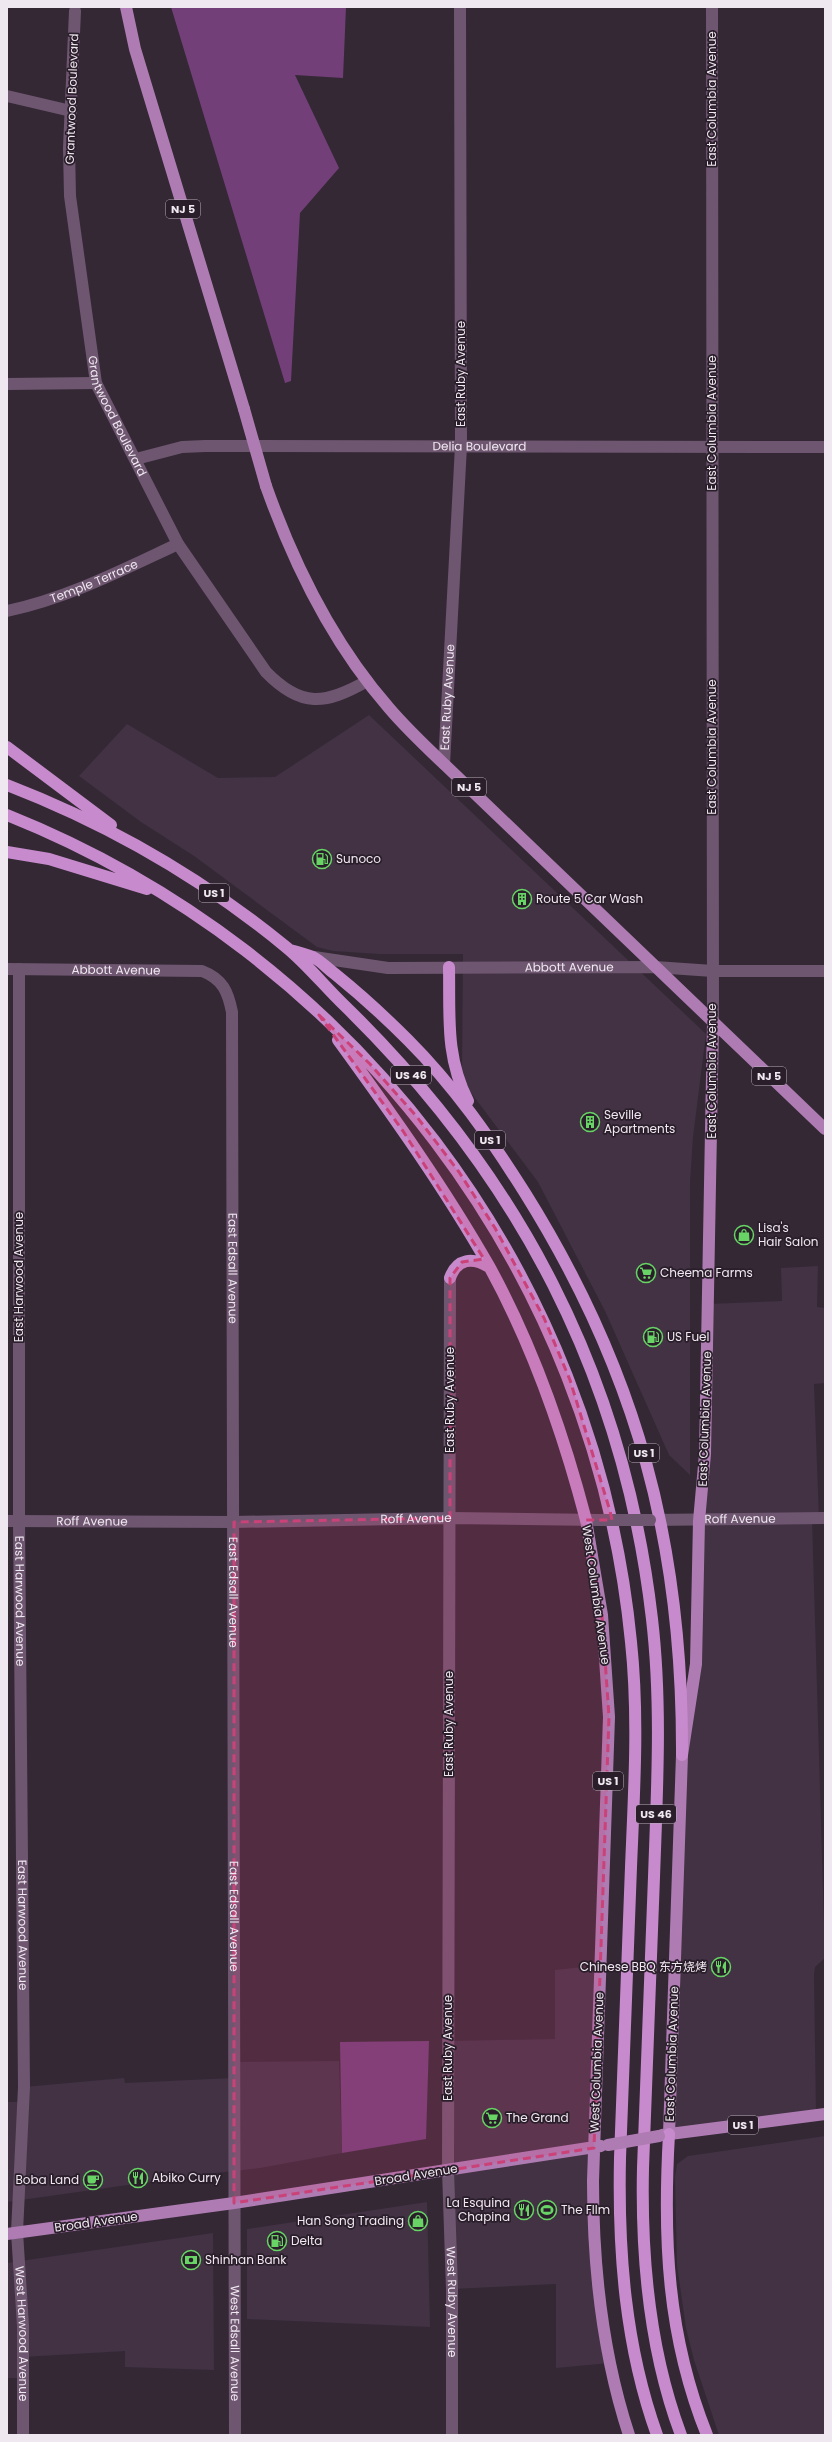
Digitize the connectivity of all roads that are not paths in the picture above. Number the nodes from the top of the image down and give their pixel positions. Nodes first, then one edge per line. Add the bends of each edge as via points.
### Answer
1 (126, 7) edge
2 (460, 7) edge
3 (712, 7) edge
4 (75, 11) dead end
5 (7, 96) edge
6 (71, 111) junction
7 (96, 383) junction
8 (7, 384) edge
9 (461, 446) junction
10 (712, 447) junction
11 (825, 447) edge
12 (136, 459) junction
13 (178, 544) junction
14 (7, 611) edge
15 (367, 681) junction
16 (7, 747) edge
17 (444, 764) junction
18 (7, 785) edge
19 (7, 815) edge
20 (134, 843) junction
21 (7, 852) edge
22 (165, 895) junction
23 (289, 950) junction
24 (314, 957) junction
25 (449, 967) junction
26 (655, 967) junction
27 (13, 969) edge
28 (713, 970) junction
29 (825, 971) edge
30 (222, 983) joint
31 (319, 1014) junction
32 (713, 1023) junction
33 (825, 1129) edge
34 (484, 1132) junction
35 (489, 1267) junction
36 (450, 1278) joint
37 (450, 1518) junction
38 (825, 1518) edge
39 (586, 1520) junction
40 (656, 1520) junction
41 (13, 1521) edge
42 (699, 1521) junction
43 (234, 1522) junction
44 (682, 1754) junction
45 (825, 2114) edge
46 (664, 2135) junction
47 (594, 2148) junction
48 (448, 2170) junction
49 (234, 2203) junction
50 (12, 2233) edge
51 (23, 2435) edge
52 (235, 2435) edge
53 (452, 2435) edge
54 (630, 2435) edge
55 (657, 2435) edge
56 (681, 2435) edge
57 (707, 2435) edge

1 - 15 main road, NJ 5, bridge via 137,56 266,486 303,578
2 - 9 street, East Ruby Avenue
3 - 10 street, East Columbia Avenue
4 - 6 street, Grantwood Boulevard
5 - 6 street
6 - 7 street, Grantwood Boulevard via 70,196
7 - 8 street
7 - 12 street, Grantwood Boulevard
9 - 10 street, Delia Boulevard
9 - 12 street, Delia Boulevard via 182,447
9 - 17 street, East Ruby Avenue
10 - 11 street, Delia Boulevard
10 - 28 street, East Columbia Avenue
12 - 13 street, Grantwood Boulevard
13 - 14 street, Temple Terrace via 69,594
13 - 15 street, Grantwood Boulevard via 266,672 281,687 296,696 326,699 350,691
15 - 17 main road, NJ 5 via 403,724
16 - 20 highway
17 - 26 main road, NJ 5
18 - 20 highway, US 1 via 76,814
19 - 22 highway, US 1 via 94,855
20 - 23 highway, US 1 via 209,890
21 - 22 highway via 56,861
22 - 31 highway, US 1 via 240,947
23 - 24 highway, US 1
23 - 56 highway, US 46 via 427,1092 469,1146 515,1215 558,1293 586,1356 609,1420 628,1485 652,1620 658,1723 643,2160 643,2233 654,2334
24 - 25 street, Abbott Avenue via 388,968
24 - 34 highway, US 1 via 378,1011 421,1053
25 - 26 street, Abbott Avenue
25 - 34 highway via 452,1062 461,1087
26 - 28 street, Abbott Avenue
26 - 32 main road, NJ 5
27 - 30 street, Abbott Avenue via 202,971
27 - 41 street, East Harwood Avenue
28 - 29 street, Abbott Avenue
28 - 32 street, East Columbia Avenue
30 - 43 street, East Edsall Avenue via 228,992 232,1012
31 - 35 highway, US 1 via 407,1136
31 - 55 highway, US 46 via 370,1064 417,1117 459,1172 495,1228 544,1318 570,1380 592,1445 610,1511 629,1618 635,1720 620,2158 621,2259 624,2294 636,2362
32 - 33 main road, NJ 5
32 - 42 main road, East Columbia Avenue via 705,1454
34 - 40 highway, US 1 via 546,1228 593,1316 635,1422
35 - 36 highway via 479,1261 468,1260 457,1266
35 - 39 highway, US 1 via 524,1339 550,1401
36 - 37 street, East Ruby Avenue
37 - 39 street, Roff Avenue
37 - 43 street, Roff Avenue
37 - 48 street, East Ruby Avenue
38 - 42 street, Roff Avenue
39 - 40 street, Roff Avenue, bridge
39 - 47 main road, West Columbia Avenue / US 1 via 602,1615 609,1717
40 - 42 street, Roff Avenue
40 - 44 highway, US 1 via 677,1624 682,1686
41 - 43 street, Roff Avenue
41 - 50 street, East Harwood Avenue via 24,2129
42 - 44 main road, East Columbia Avenue via 696,1664
43 - 49 street, East Edsall Avenue
44 - 46 main road, East Columbia Avenue / US 1
45 - 46 main road, Broad Avenue / US 1
46 - 47 main road, Broad Avenue / US 1, bridge
46 - 57 highway via 671,2300 681,2353
47 - 48 main road, Broad Avenue
47 - 54 main road, West Columbia Avenue via 593,2227 597,2283 610,2363
48 - 49 main road, Broad Avenue
48 - 53 street, West Ruby Avenue via 452,2289
49 - 50 main road, Broad Avenue
49 - 52 street, West Edsall Avenue
50 - 51 street, West Harwood Avenue via 23,2326

